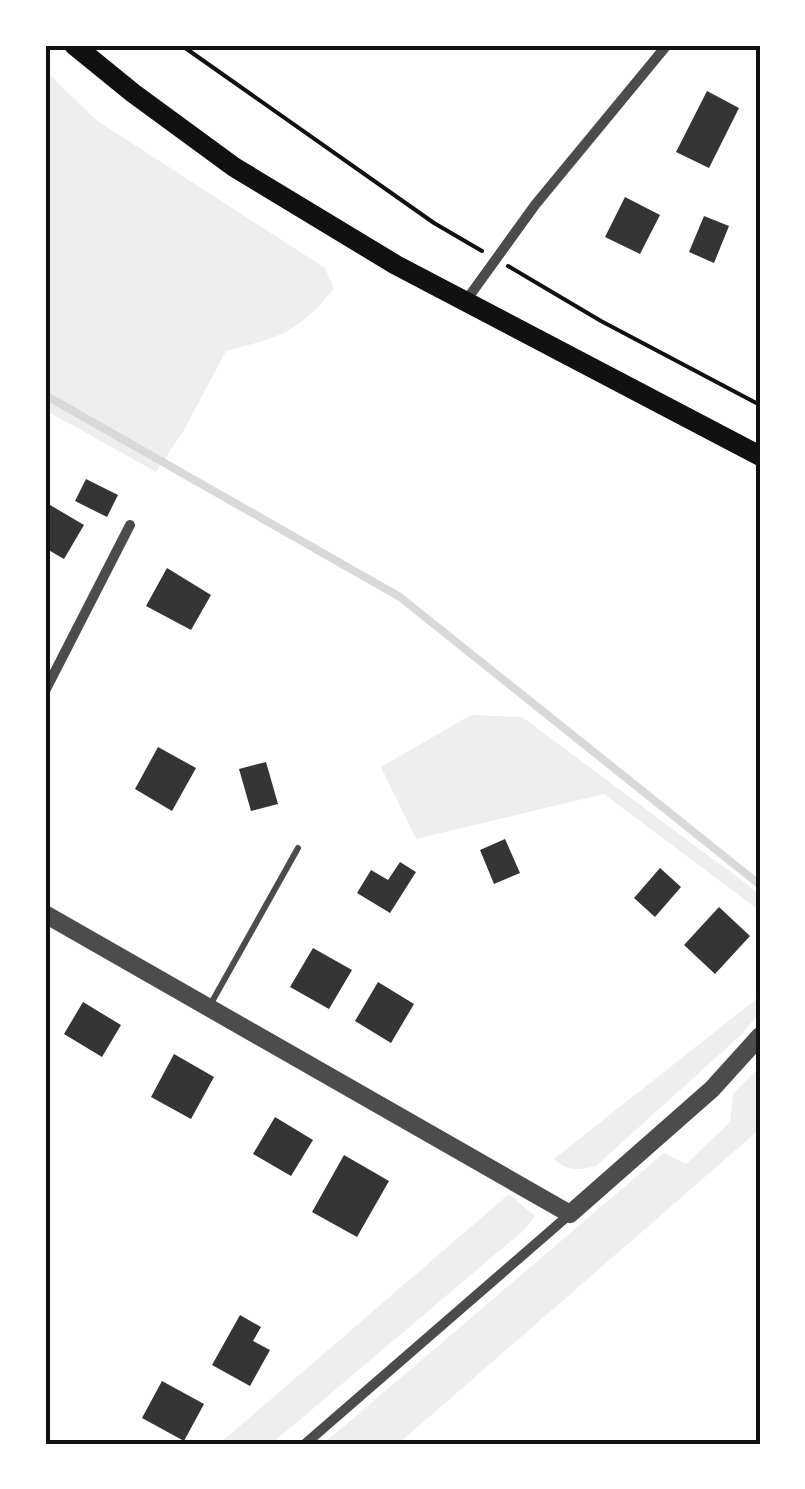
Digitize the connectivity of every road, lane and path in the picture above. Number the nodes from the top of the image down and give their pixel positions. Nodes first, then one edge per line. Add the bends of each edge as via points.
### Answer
1 (74, 45) edge
2 (181, 45) edge
3 (667, 45) edge
4 (495, 258) junction
5 (465, 302) junction
6 (760, 405) edge
7 (760, 456) edge
8 (130, 525) dead end
9 (45, 692) edge
10 (298, 848) dead end
11 (45, 914) edge
12 (208, 1008) junction
13 (760, 1036) edge
14 (570, 1214) junction
15 (305, 1444) edge

1 - 5 main road via 234,166
2 - 4 path via 434,223
3 - 4 street
4 - 5 street
4 - 6 path
5 - 7 main road
8 - 9 street
10 - 12 lane
11 - 12 street
12 - 14 street
13 - 14 street via 712,1089
14 - 15 street

